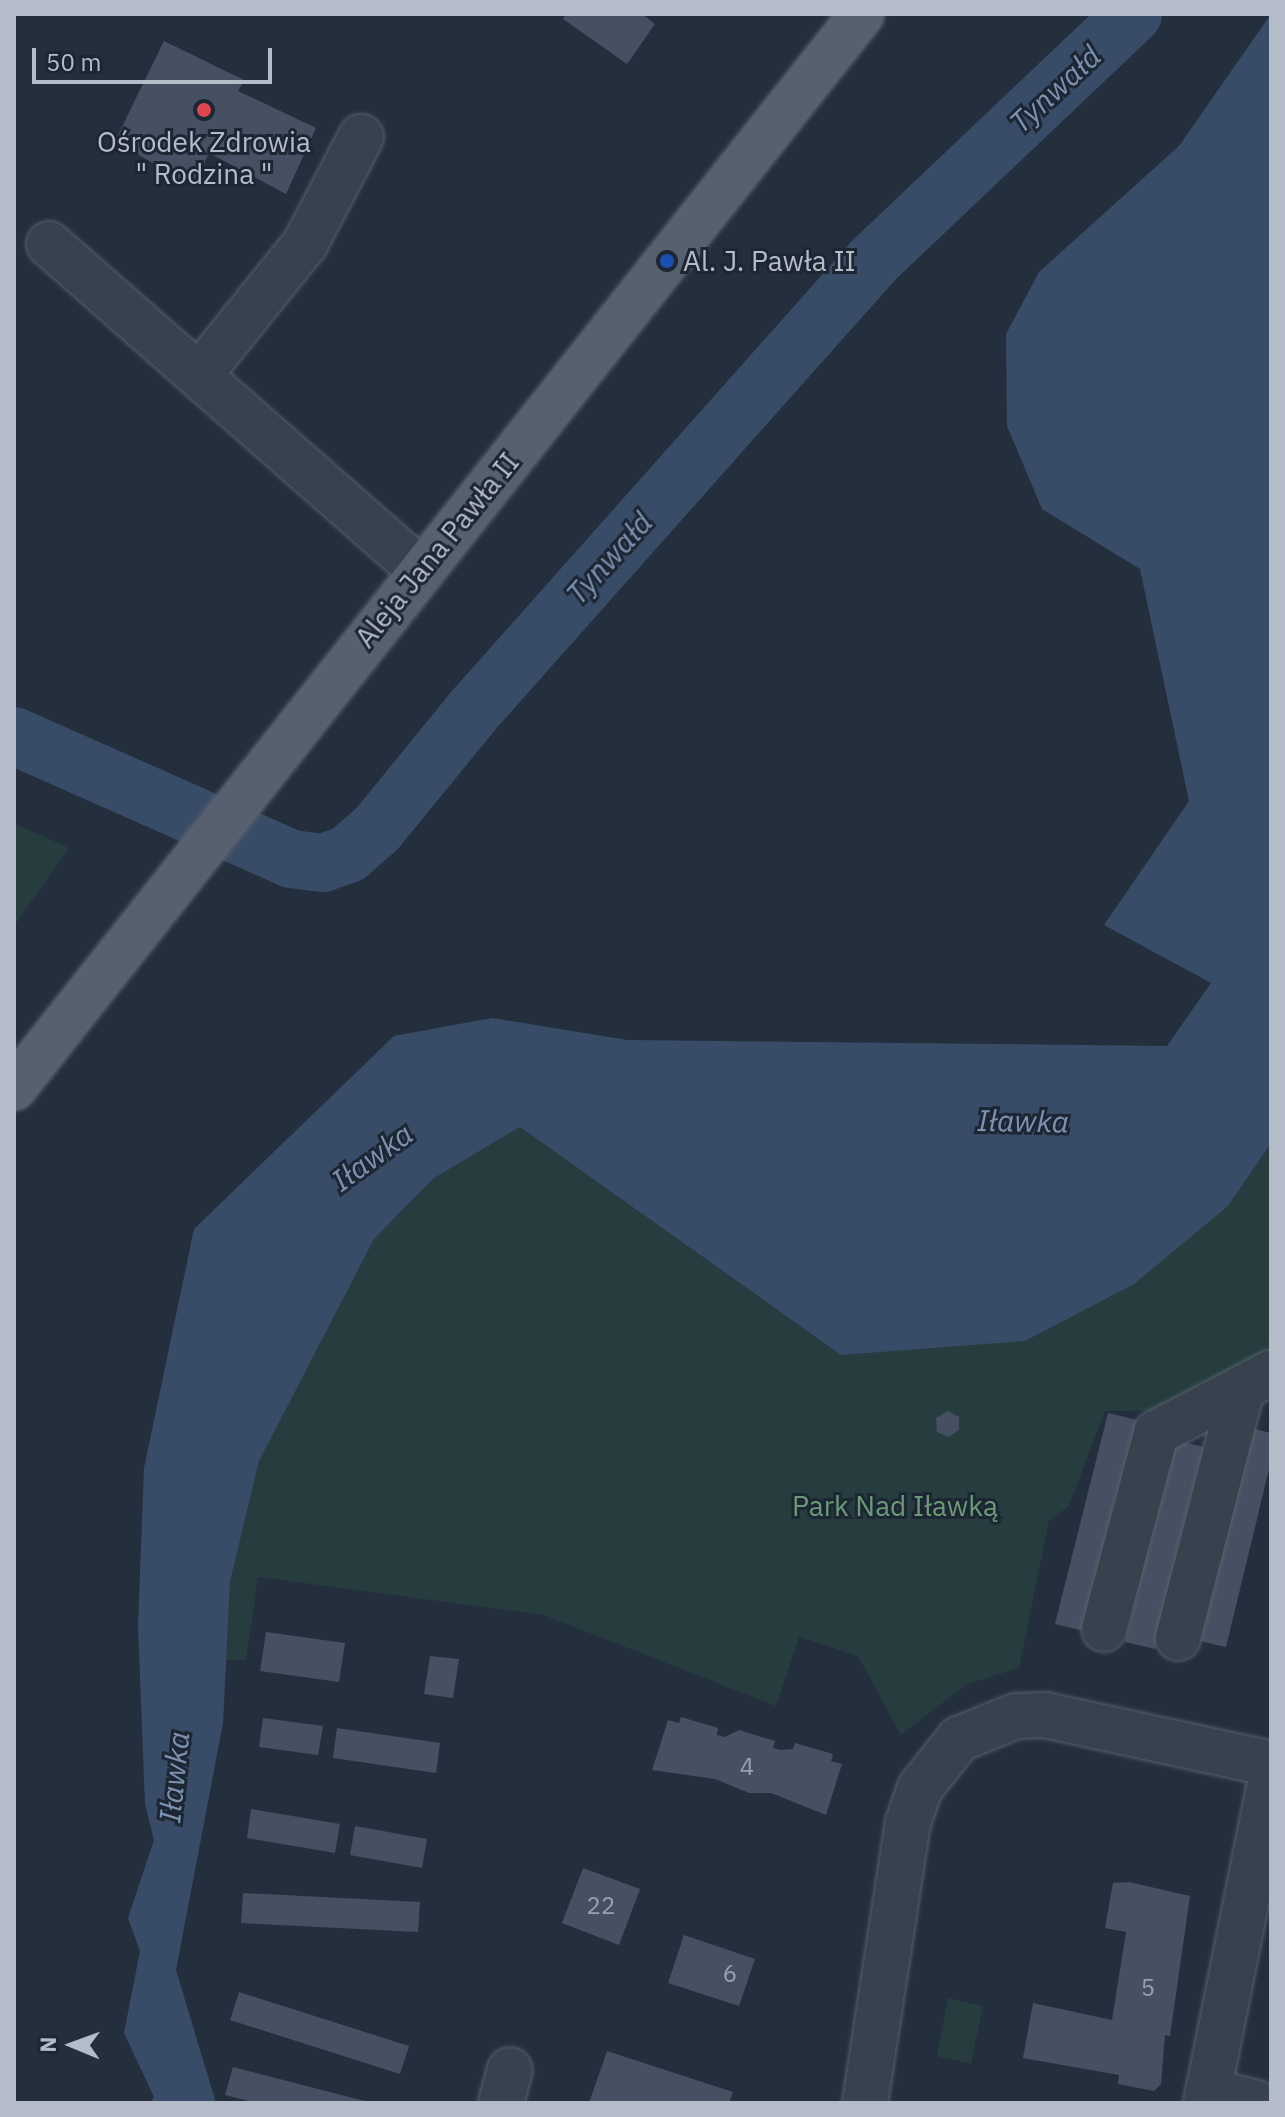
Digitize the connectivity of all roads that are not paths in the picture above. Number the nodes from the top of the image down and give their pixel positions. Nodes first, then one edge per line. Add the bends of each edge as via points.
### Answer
1 (862, 14) edge
2 (361, 137) dead end
3 (49, 244) dead end
4 (200, 374) junction
5 (421, 571) junction
6 (14, 1088) edge
7 (1257, 1380) edge
8 (1104, 1629) dead end
9 (1178, 1638) dead end
10 (1271, 1764) edge
11 (1271, 1778) edge
12 (1207, 2097) edge
13 (865, 2103) edge
14 (1257, 2103) edge

1 - 5 main road, Aleja Jana Pawła II
2 - 4 street via 305,244
3 - 4 street
4 - 5 street
5 - 6 main road, Aleja Jana Pawła II
7 - 8 street via 1156,1433
7 - 9 street
10 - 13 street via 1045,1715 1016,1716 959,1739 920,1788 908,1823
11 - 12 street
12 - 14 street

